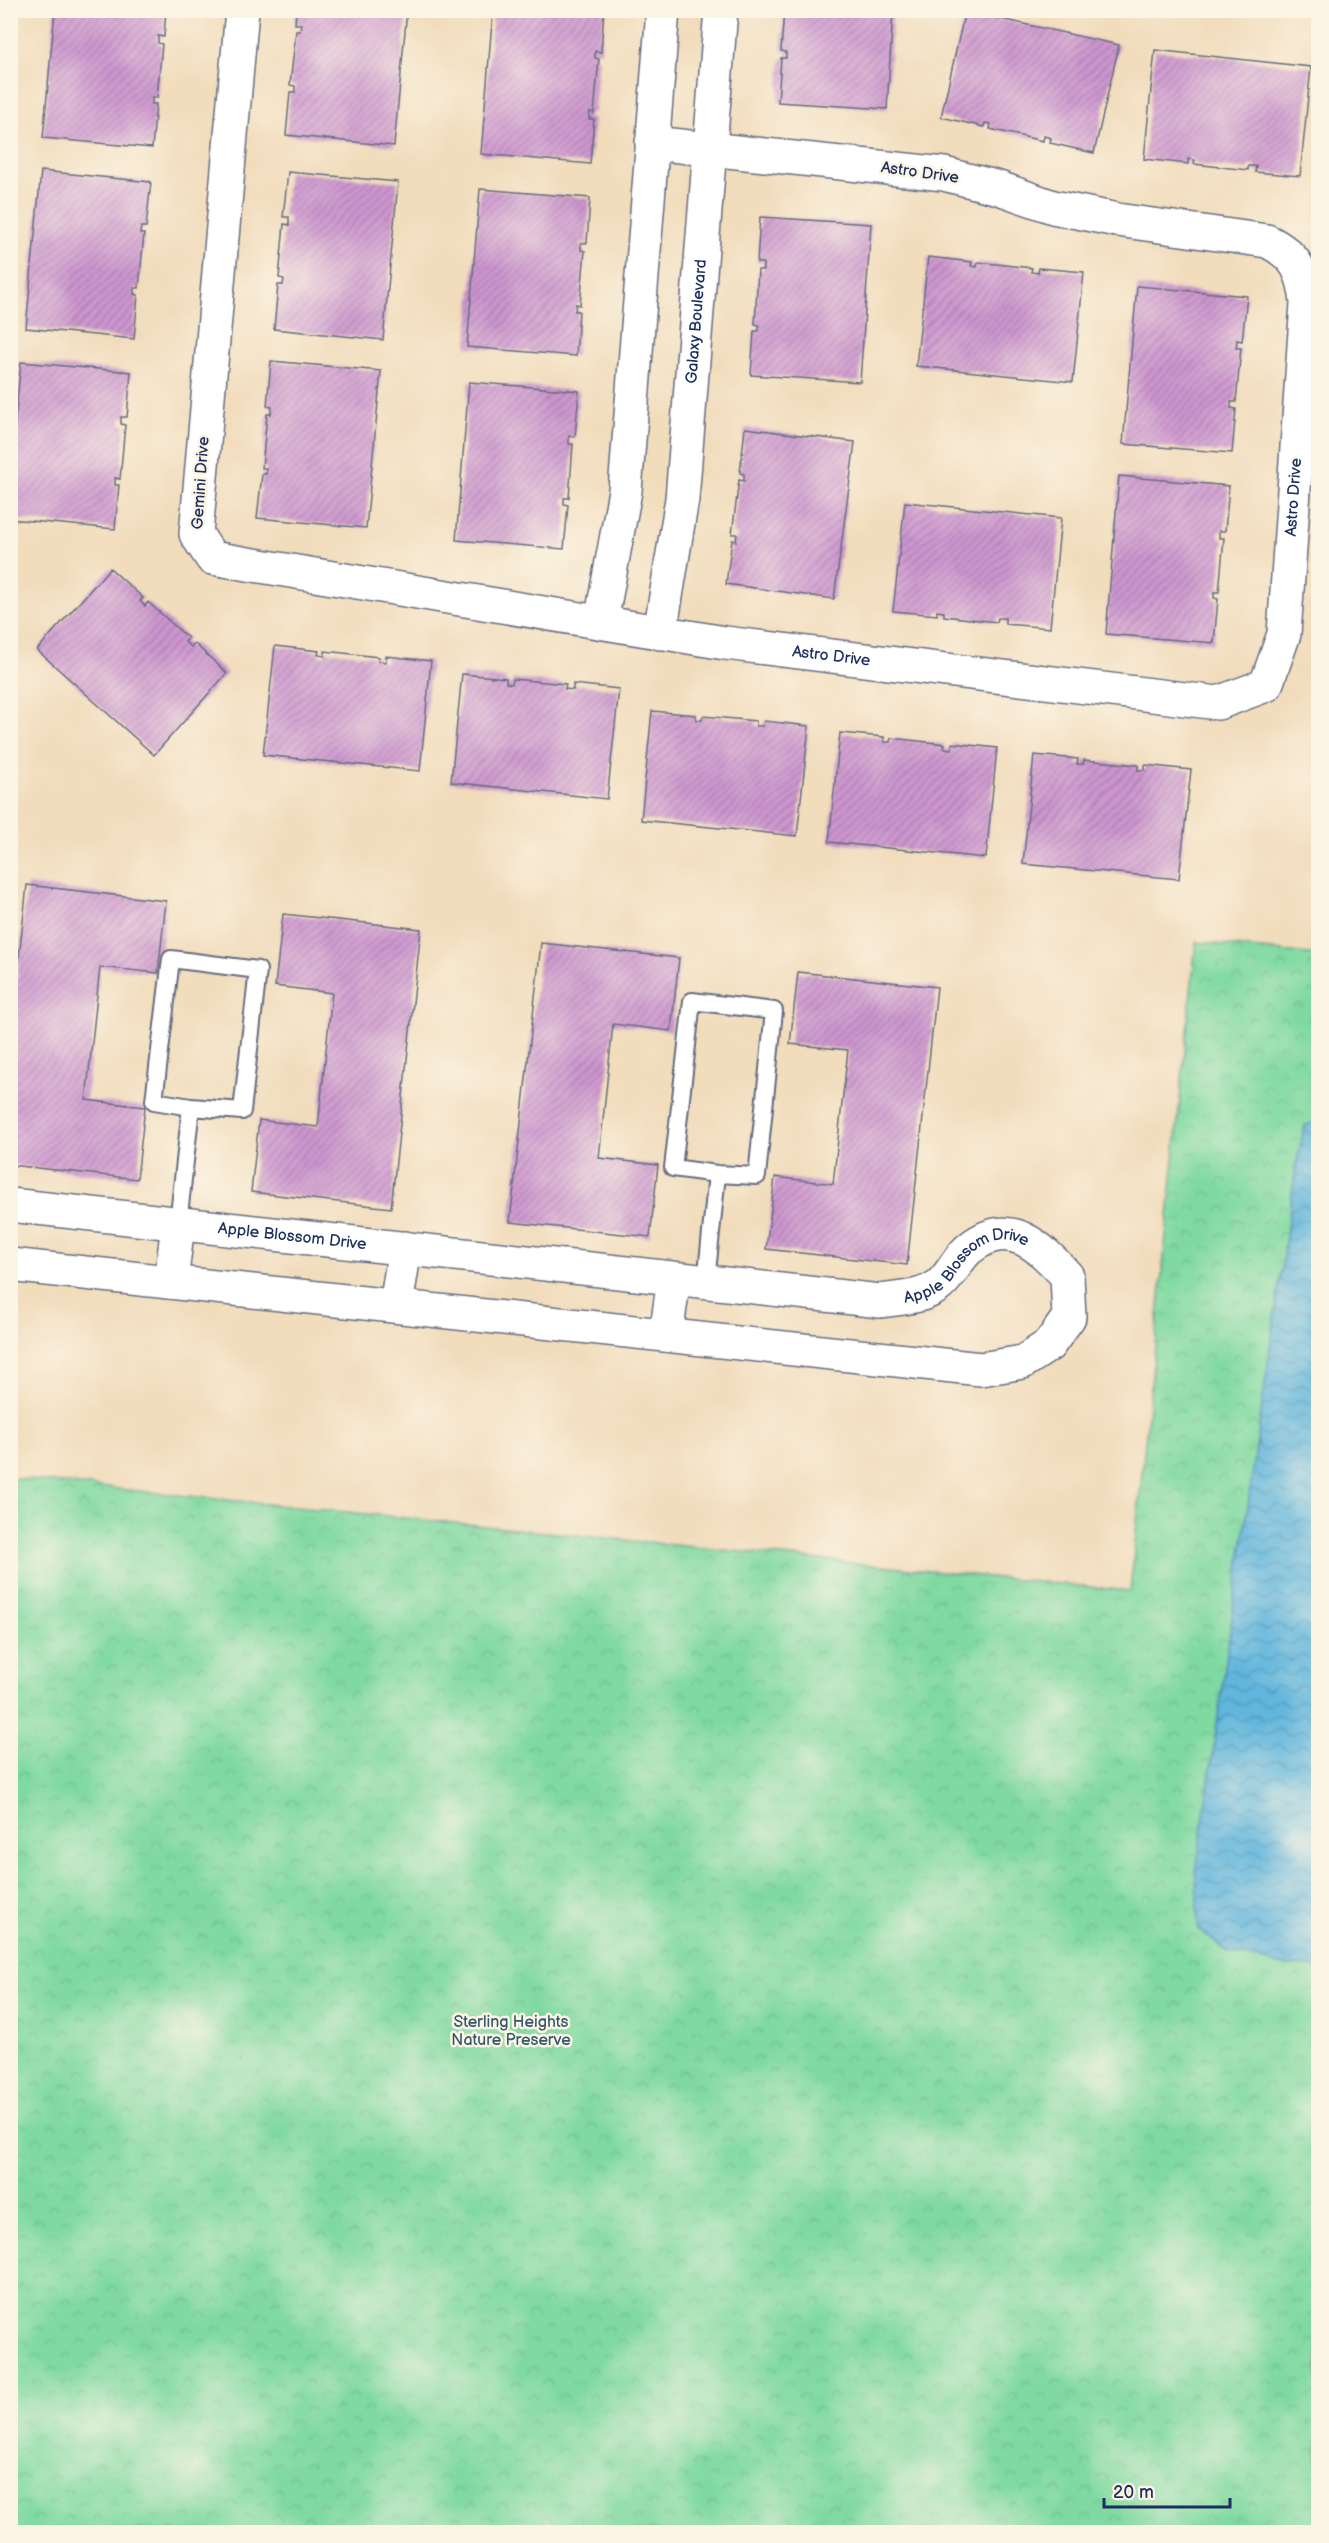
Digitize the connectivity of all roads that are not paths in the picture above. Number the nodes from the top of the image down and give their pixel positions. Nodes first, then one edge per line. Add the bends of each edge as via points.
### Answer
1 (242, 10) edge
2 (663, 10) edge
3 (721, 10) edge
4 (652, 143) junction
5 (710, 150) junction
6 (601, 622) junction
7 (660, 633) junction
8 (191, 1107) junction
9 (717, 1174) junction
10 (10, 1205) edge
11 (178, 1224) junction
12 (405, 1248) junction
13 (10, 1265) edge
14 (674, 1279) junction
15 (171, 1282) junction
16 (706, 1282) junction
17 (396, 1306) junction
18 (666, 1335) junction

1 - 6 street, Gemini Drive via 196,534 212,558
2 - 4 street
3 - 5 street, Galaxy Boulevard
4 - 5 street, Astro Drive
4 - 6 street via 625,491
5 - 7 street, Galaxy Boulevard via 682,499
5 - 7 street, Astro Drive via 944,174 1064,209 1267,241 1283,248 1305,282 1307,303 1284,634 1266,685 1218,703
6 - 7 street, Astro Drive
8 - 8 lane via 242,1111 258,969 171,959 154,1101
8 - 11 lane
9 - 9 lane via 758,1176 774,1011 692,1001 673,1168
9 - 16 lane
10 - 11 street, Apple Blossom Drive
11 - 12 street, Apple Blossom Drive
11 - 15 street
12 - 14 street, Apple Blossom Drive
12 - 17 street
13 - 15 street, Apple Blossom Drive
14 - 16 street, Apple Blossom Drive
14 - 18 street
15 - 17 street, Apple Blossom Drive
16 - 18 street, Apple Blossom Drive via 880,1301 926,1293 939,1286 970,1248 998,1233 1022,1238 1042,1249 1067,1276 1069,1317 1049,1345 1023,1362 981,1370
17 - 18 street, Apple Blossom Drive

